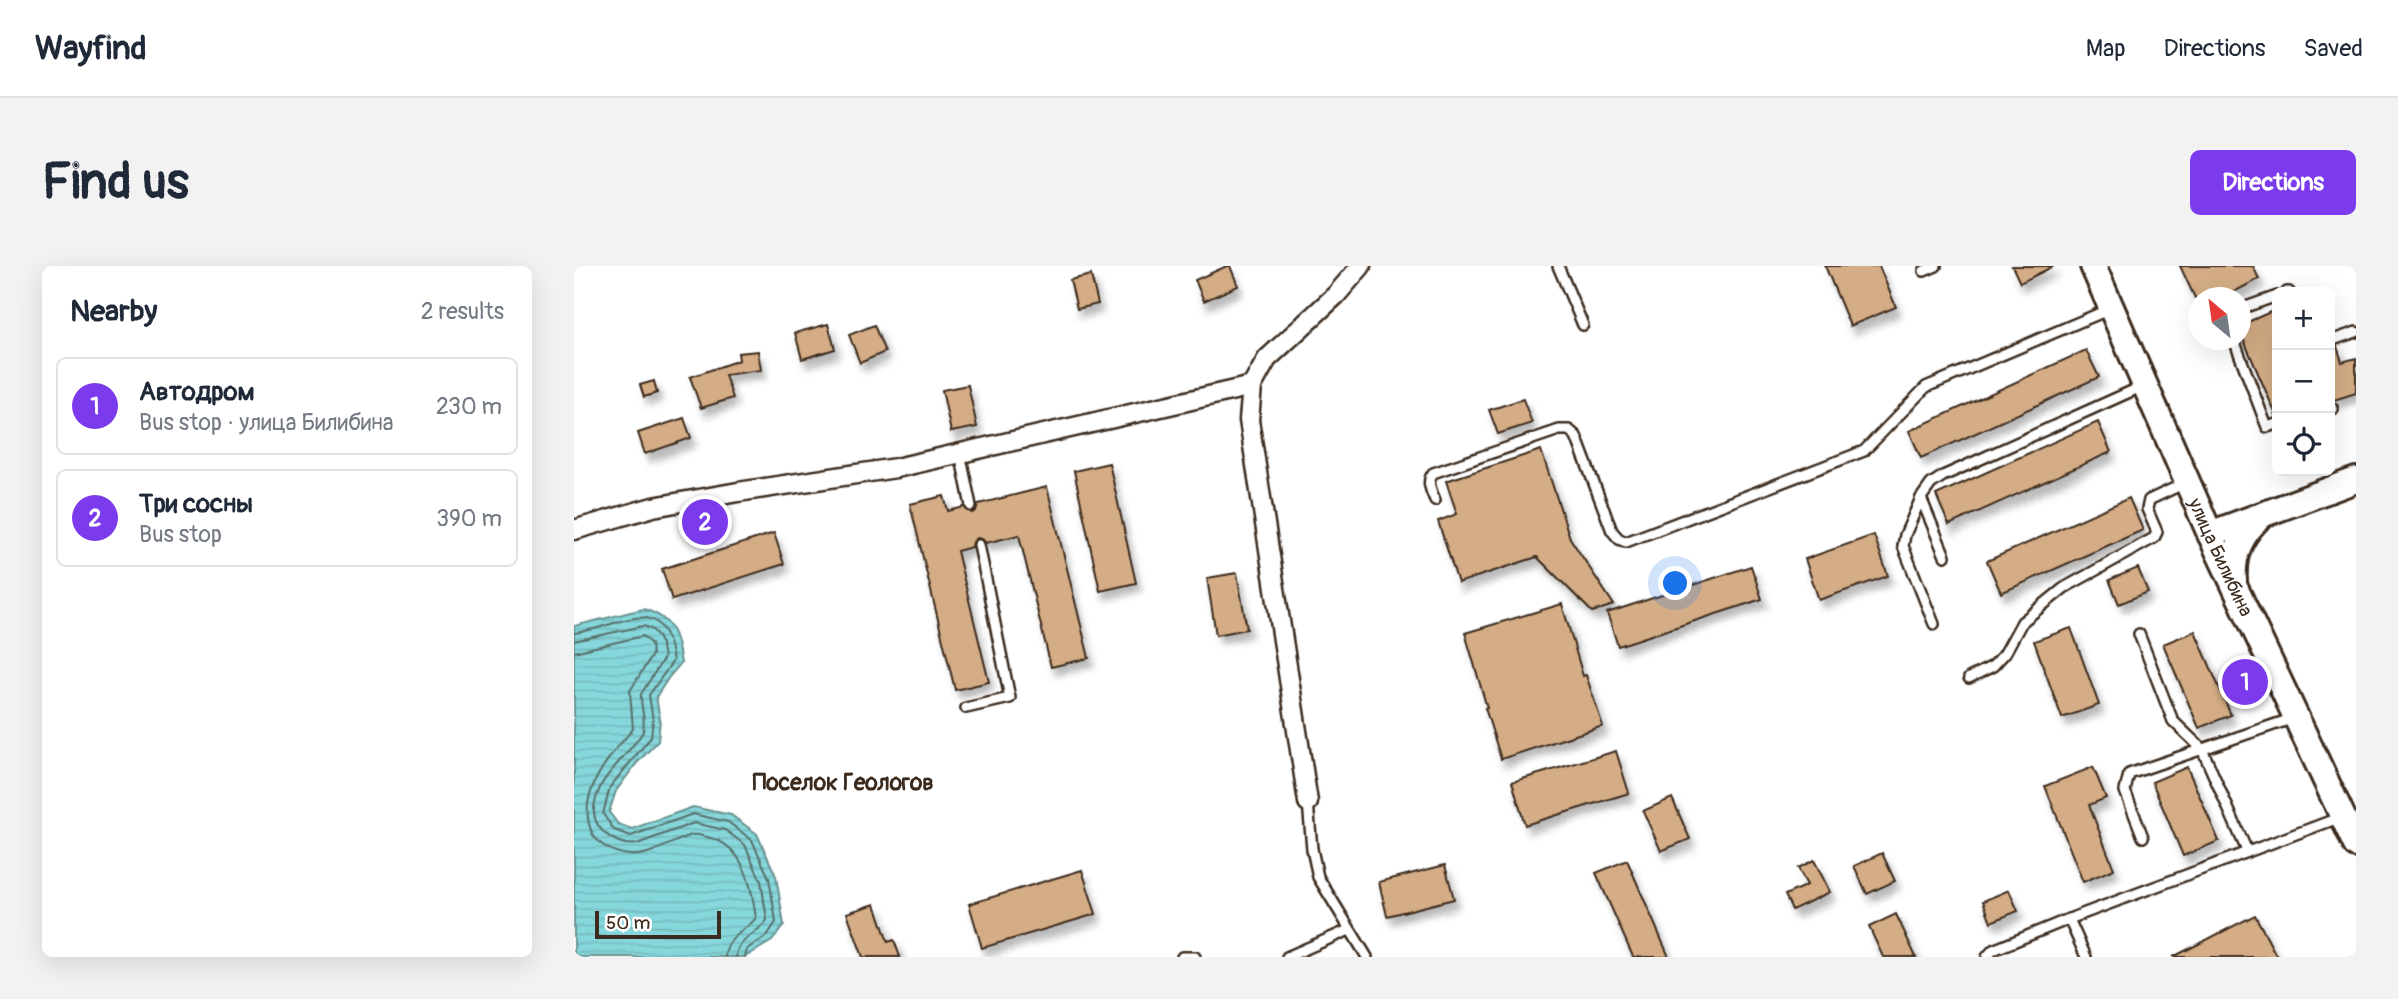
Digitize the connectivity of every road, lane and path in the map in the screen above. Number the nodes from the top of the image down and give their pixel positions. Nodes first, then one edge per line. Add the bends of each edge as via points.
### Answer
1 (1360, 266) edge
2 (1558, 266) edge
3 (1936, 266) edge
4 (2093, 266) edge
5 (1924, 271) dead end
6 (2272, 298) edge
7 (2251, 305) edge
8 (2111, 308) junction
9 (1583, 325) dead end
10 (2356, 332) edge
11 (2335, 339) edge
12 (2238, 350) edge
13 (1252, 386) junction
14 (2145, 386) junction
15 (2272, 426) edge
16 (960, 453) junction
17 (2356, 480) edge
18 (2187, 482) junction
19 (1922, 498) junction
20 (1435, 500) dead end
21 (971, 506) dead end
22 (2266, 513) junction
23 (574, 530) edge
24 (2210, 534) junction
25 (979, 545) dead end
26 (1945, 556) dead end
27 (2234, 586) junction
28 (1934, 624) dead end
29 (2139, 634) dead end
30 (1969, 678) dead end
31 (966, 708) dead end
32 (2296, 717) junction
33 (2202, 749) junction
34 (1308, 802) joint
35 (2342, 816) junction
36 (2143, 836) dead end
37 (2356, 845) edge
38 (2247, 851) junction
39 (2068, 919) junction
40 (1349, 930) junction
41 (1182, 957) edge
42 (1195, 957) edge
43 (1287, 957) edge
44 (1367, 957) edge
45 (1987, 957) edge
46 (2086, 957) edge

1 - 13 street via 1336,295 1267,359
2 - 9 lane
3 - 5 lane
4 - 8 main road, улица Билибина
6 - 7 lane
8 - 14 main road, улица Билибина
8 - 20 lane via 1926,387 1864,451 1626,542 1612,531 1576,436 1569,430 1433,473 1429,485
10 - 11 lane
12 - 15 lane via 2267,427
13 - 16 street
13 - 34 street via 1249,419
14 - 18 main road, улица Билибина
14 - 19 lane via 1943,475
16 - 21 lane
16 - 23 street via 896,468 653,507
17 - 22 main road
18 - 22 main road via 2223,510
18 - 24 main road, улица Билибина
18 - 30 lane via 2149,500 2147,509 2157,532 2154,538 2064,588 2022,622 1993,666
19 - 26 lane
19 - 28 lane via 1903,545
22 - 24 main road
22 - 27 main road via 2239,543
24 - 27 main road, улица Билибина
25 - 31 lane via 1010,698
27 - 32 main road, улица Билибина
29 - 33 lane via 2172,721
32 - 33 lane
32 - 35 main road, улица Билибина
33 - 36 lane via 2129,775 2124,792
33 - 38 lane
34 - 40 lane via 1318,877
35 - 37 main road, улица Билибина
35 - 38 lane
38 - 39 lane
39 - 45 lane via 1993,950
39 - 46 lane
40 - 43 lane
40 - 44 lane
41 - 42 lane

